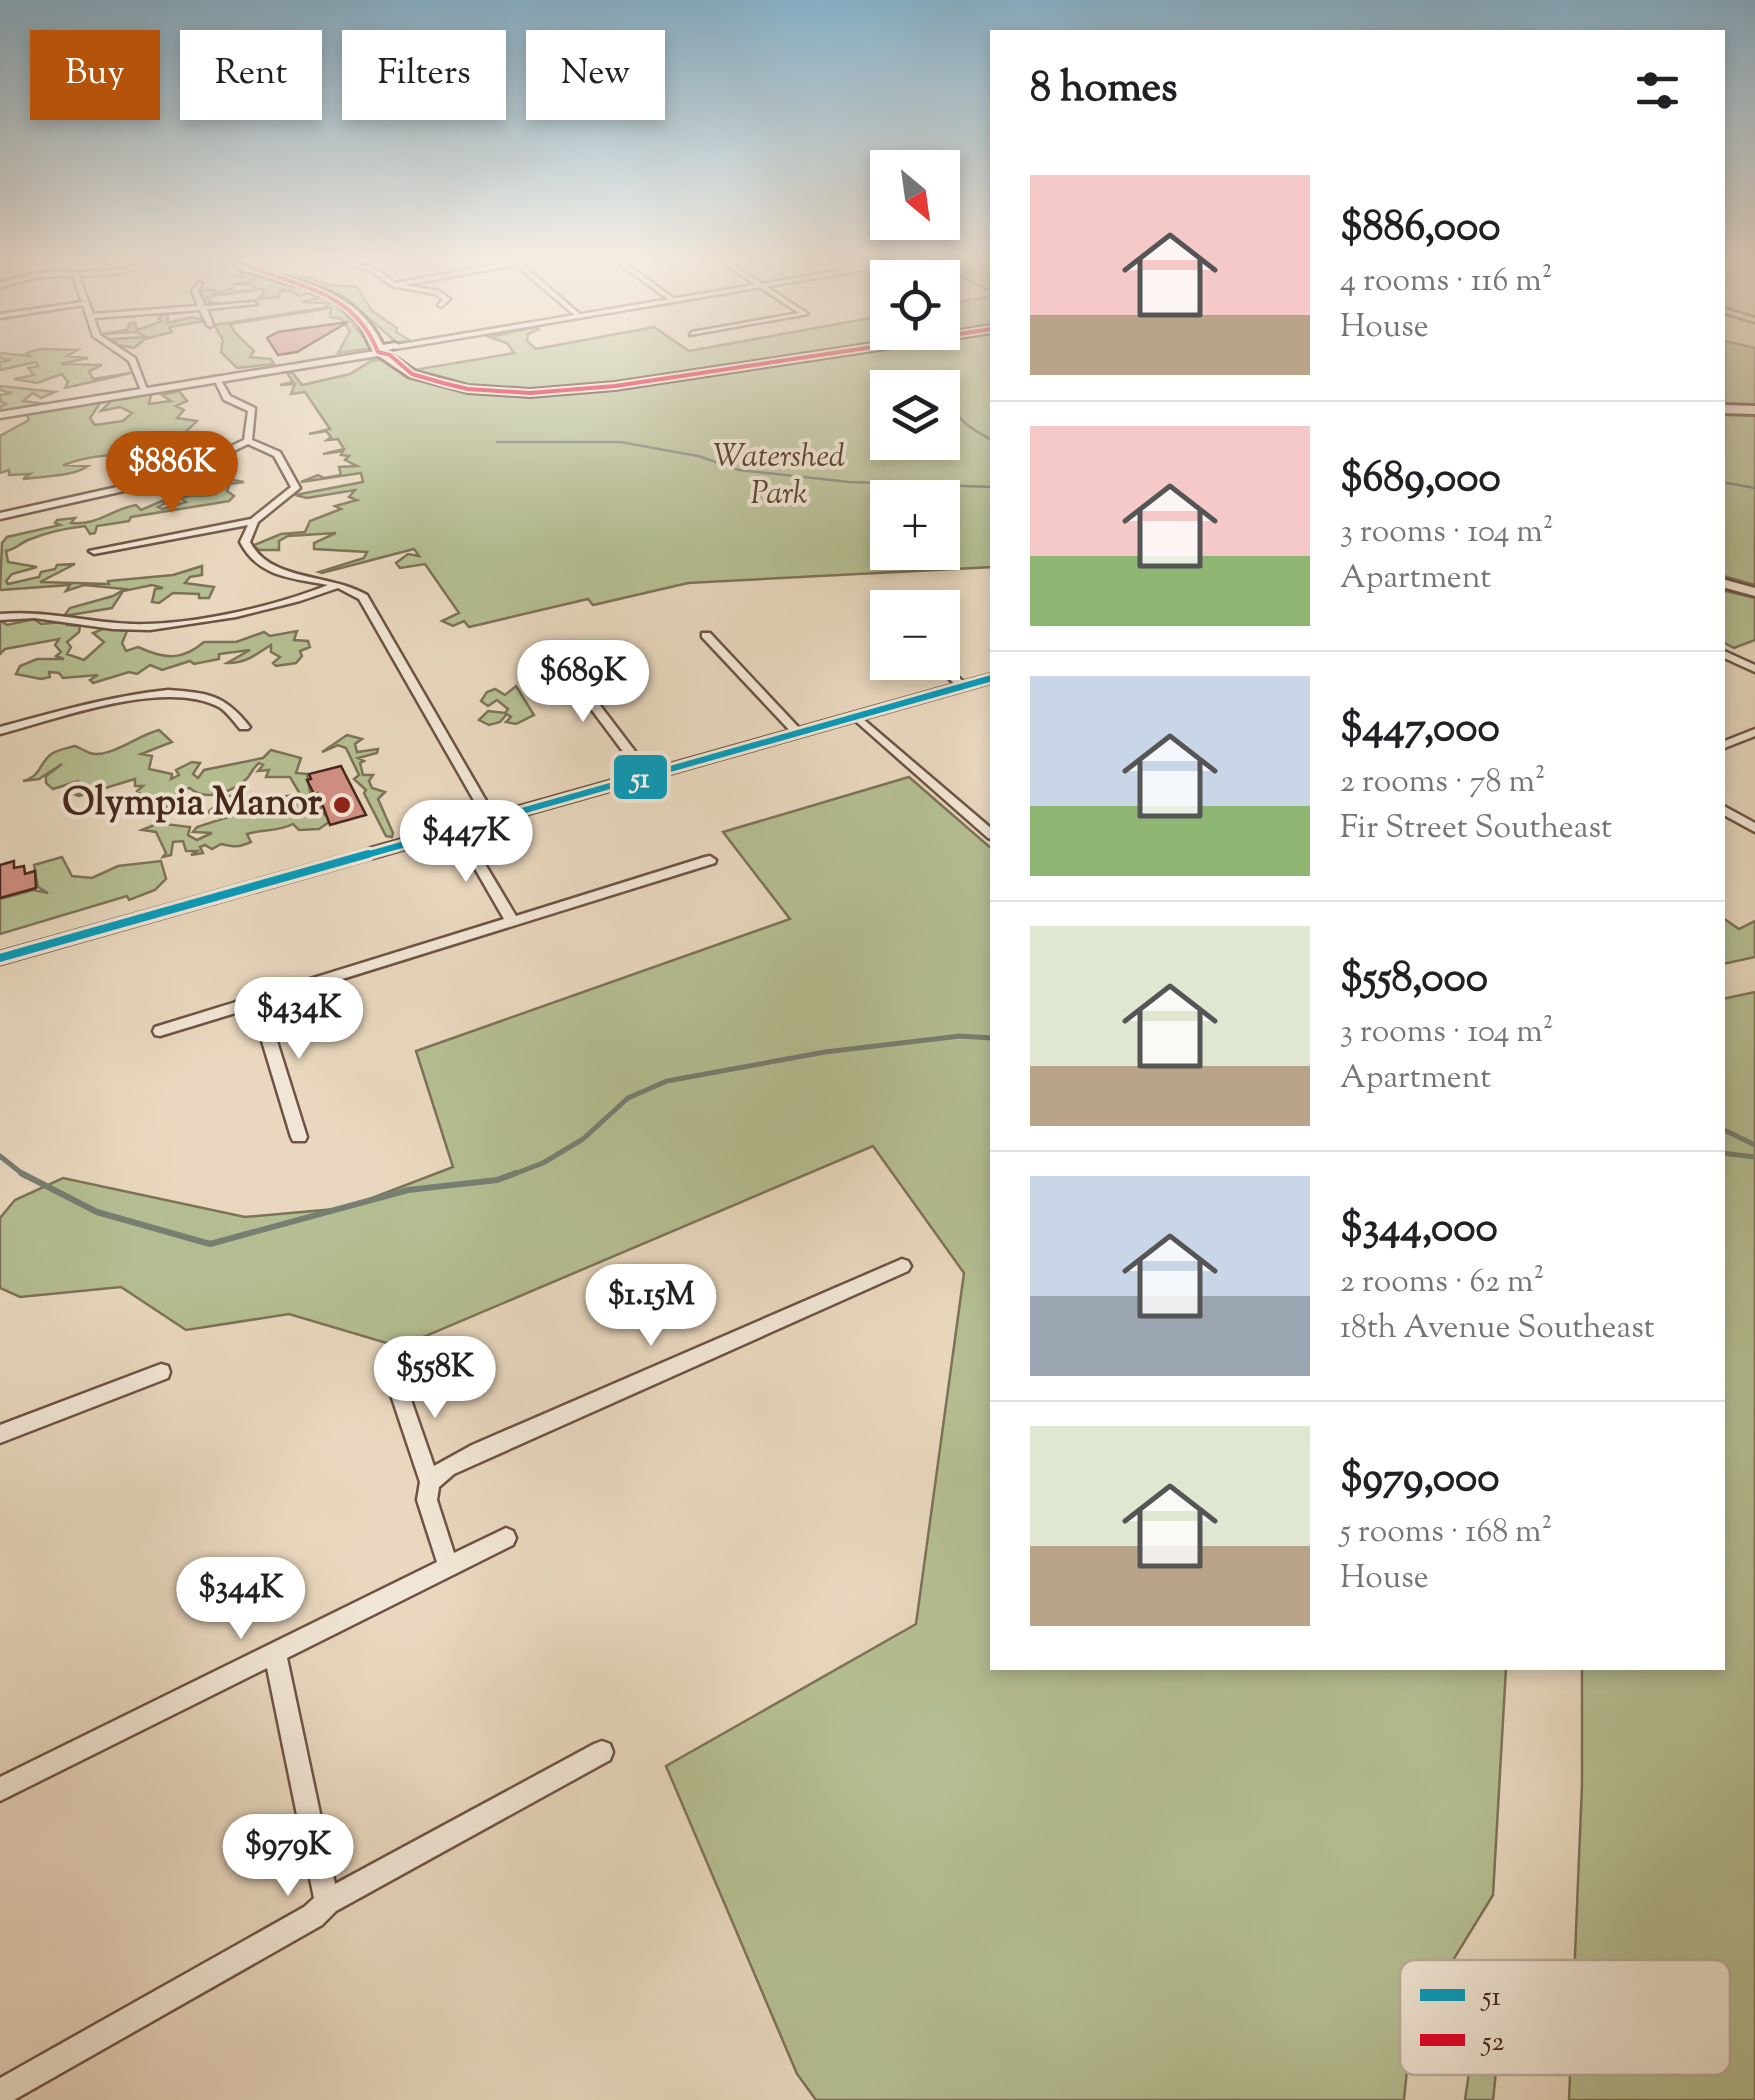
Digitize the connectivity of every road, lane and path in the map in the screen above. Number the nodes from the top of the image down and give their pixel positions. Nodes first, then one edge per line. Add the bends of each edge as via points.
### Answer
1 (123, 354) edge
2 (361, 354) edge
3 (388, 354) edge
4 (402, 354) edge
5 (819, 354) edge
6 (420, 375) junction
7 (216, 378) junction
8 (145, 390) junction
9 (1725, 409) edge
10 (1755, 410) edge
11 (0, 415) edge
12 (248, 441) junction
13 (0, 516) edge
14 (254, 522) junction
15 (94, 551) dead end
16 (340, 584) junction
17 (1725, 585) edge
18 (1755, 592) edge
19 (0, 616) edge
20 (706, 635) dead end
21 (537, 650) dead end
22 (1725, 654) edge
23 (1755, 654) edge
24 (1738, 660) junction
25 (1755, 669) edge
26 (990, 679) edge
27 (956, 680) edge
28 (963, 686) junction
29 (856, 716) junction
30 (244, 727) dead end
31 (0, 731) edge
32 (797, 732) junction
33 (1755, 732) edge
34 (1725, 745) edge
35 (646, 774) junction
36 (1725, 811) edge
37 (490, 818) junction
38 (458, 827) junction
39 (1755, 828) edge
40 (990, 832) edge
41 (710, 860) dead end
42 (512, 921) junction
43 (0, 958) edge
44 (256, 1000) junction
45 (160, 1030) dead end
46 (298, 1137) dead end
47 (902, 1266) dead end
48 (162, 1372) dead end
49 (394, 1377) dead end
50 (0, 1434) edge
51 (430, 1482) junction
52 (506, 1538) dead end
53 (449, 1568) junction
54 (275, 1654) junction
55 (602, 1752) dead end
56 (0, 1790) edge
57 (327, 1902) junction
58 (0, 2094) edge

1 - 8 street
2 - 7 street
3 - 6 main road
4 - 6 main road
5 - 6 main road via 565,392 468,389
7 - 8 street
7 - 12 street via 227,398 252,410
8 - 11 street
9 - 10 main road
12 - 13 street via 152,484
12 - 14 street via 277,454 296,488
14 - 15 street
14 - 16 street via 245,542 258,562
16 - 19 street via 164,626 116,626 50,614
16 - 37 street via 370,606
17 - 18 street
20 - 32 street
21 - 35 street via 557,656
22 - 24 street
23 - 24 street
24 - 25 street
26 - 28 street
27 - 28 street
28 - 29 street
29 - 32 street
29 - 40 street
30 - 31 street via 236,710 202,693 168,692
32 - 35 street
33 - 34 street
35 - 37 street
36 - 39 street
37 - 38 street
38 - 42 street
38 - 43 street
41 - 42 street
42 - 44 street
44 - 45 street
44 - 46 street
47 - 51 street via 480,1451
48 - 50 street
49 - 51 street
51 - 53 street via 427,1500
52 - 53 street
53 - 54 street
54 - 56 street
54 - 57 street
55 - 57 street
57 - 58 street

